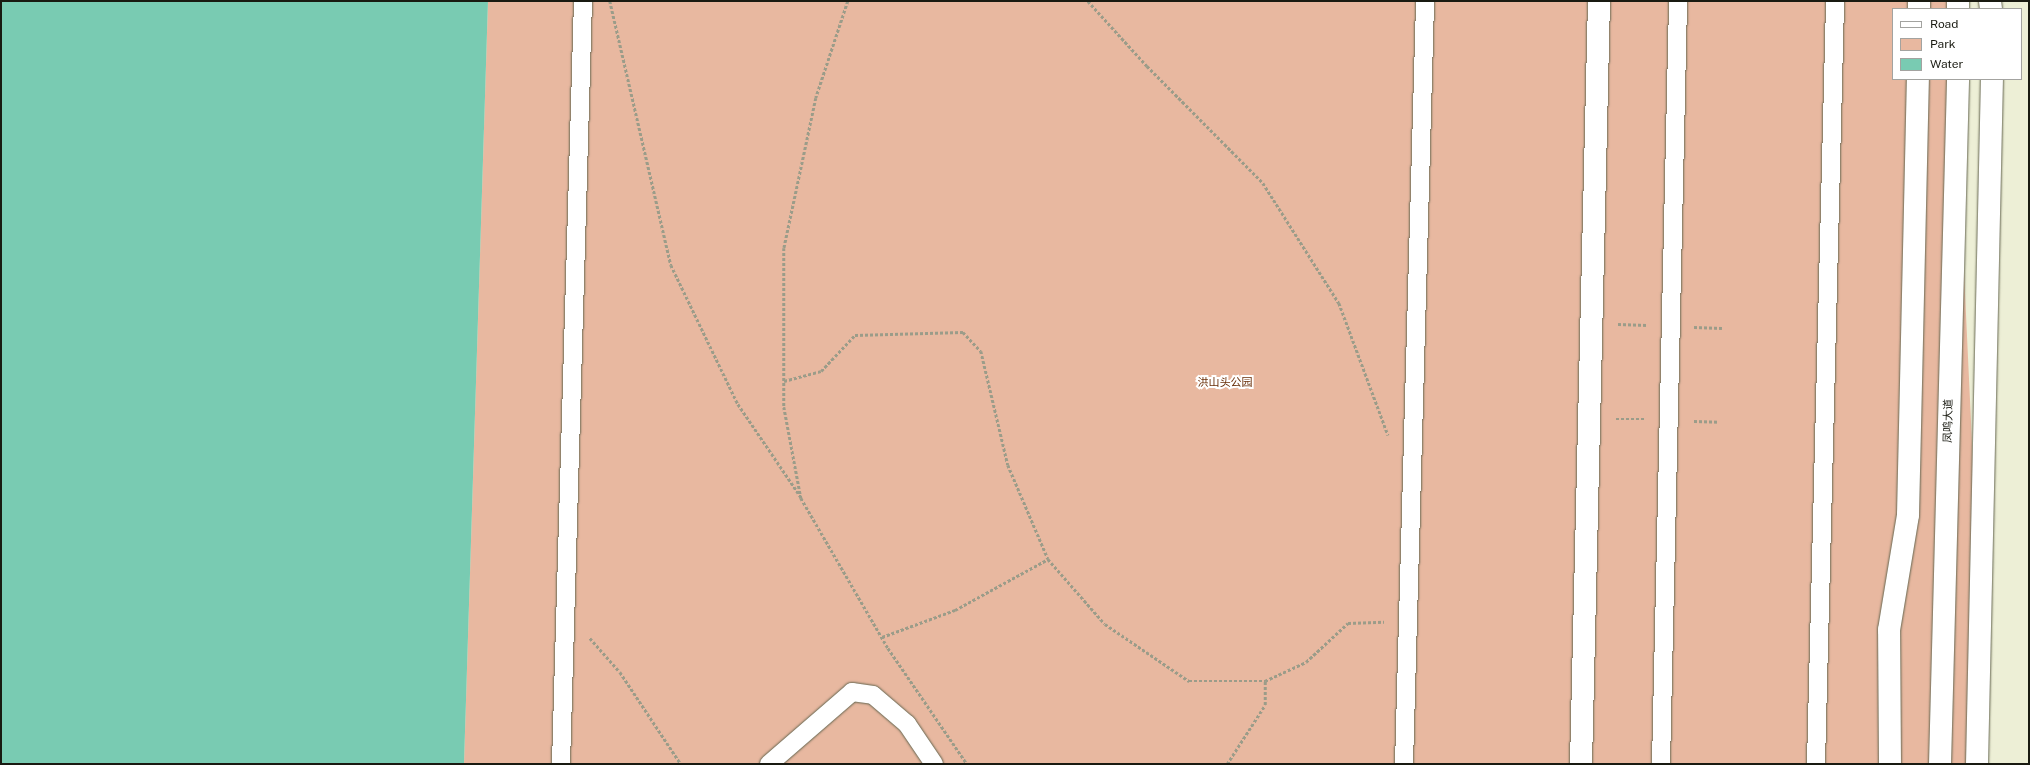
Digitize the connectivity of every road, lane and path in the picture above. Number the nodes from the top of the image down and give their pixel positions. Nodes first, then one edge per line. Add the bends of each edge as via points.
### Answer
1 (583, 1) edge
2 (610, 1) edge
3 (848, 1) edge
4 (1088, 1) edge
5 (1425, 1) edge
6 (1599, 1) edge
7 (1678, 1) edge
8 (1835, 1) edge
9 (1918, 80) edge
10 (1958, 80) edge
11 (1992, 80) edge
12 (784, 381) junction
13 (1389, 440) dead end
14 (801, 498) junction
15 (1048, 559) junction
16 (565, 610) junction
17 (1407, 622) junction
18 (882, 637) junction
19 (1266, 681) junction
20 (561, 764) edge
21 (681, 764) edge
22 (769, 764) edge
23 (934, 764) edge
24 (967, 764) edge
25 (1227, 764) edge
26 (1404, 764) edge
27 (1581, 764) edge
28 (1661, 764) edge
29 (1816, 764) edge
30 (1890, 764) edge
31 (1940, 764) edge
32 (1976, 764) edge

1 - 16 lane
2 - 14 path via 671,265 738,404
3 - 12 path via 816,98 784,248
4 - 13 path via 1147,66 1263,183 1339,303
5 - 17 lane
6 - 27 street
7 - 28 lane
8 - 29 lane
9 - 30 street via 1908,515 1889,630
10 - 31 street, 凤鸣大道
11 - 32 street
12 - 14 path via 784,407
12 - 15 path via 821,371 855,335 963,332 981,351 1008,465
14 - 18 path
15 - 18 path via 955,610
15 - 19 path via 1105,624 1189,681
16 - 20 lane
16 - 21 path via 620,672
17 - 19 path via 1348,623 1306,662
17 - 26 lane
18 - 24 path
19 - 25 path via 1265,705
22 - 23 lane via 852,692 873,695 907,724

